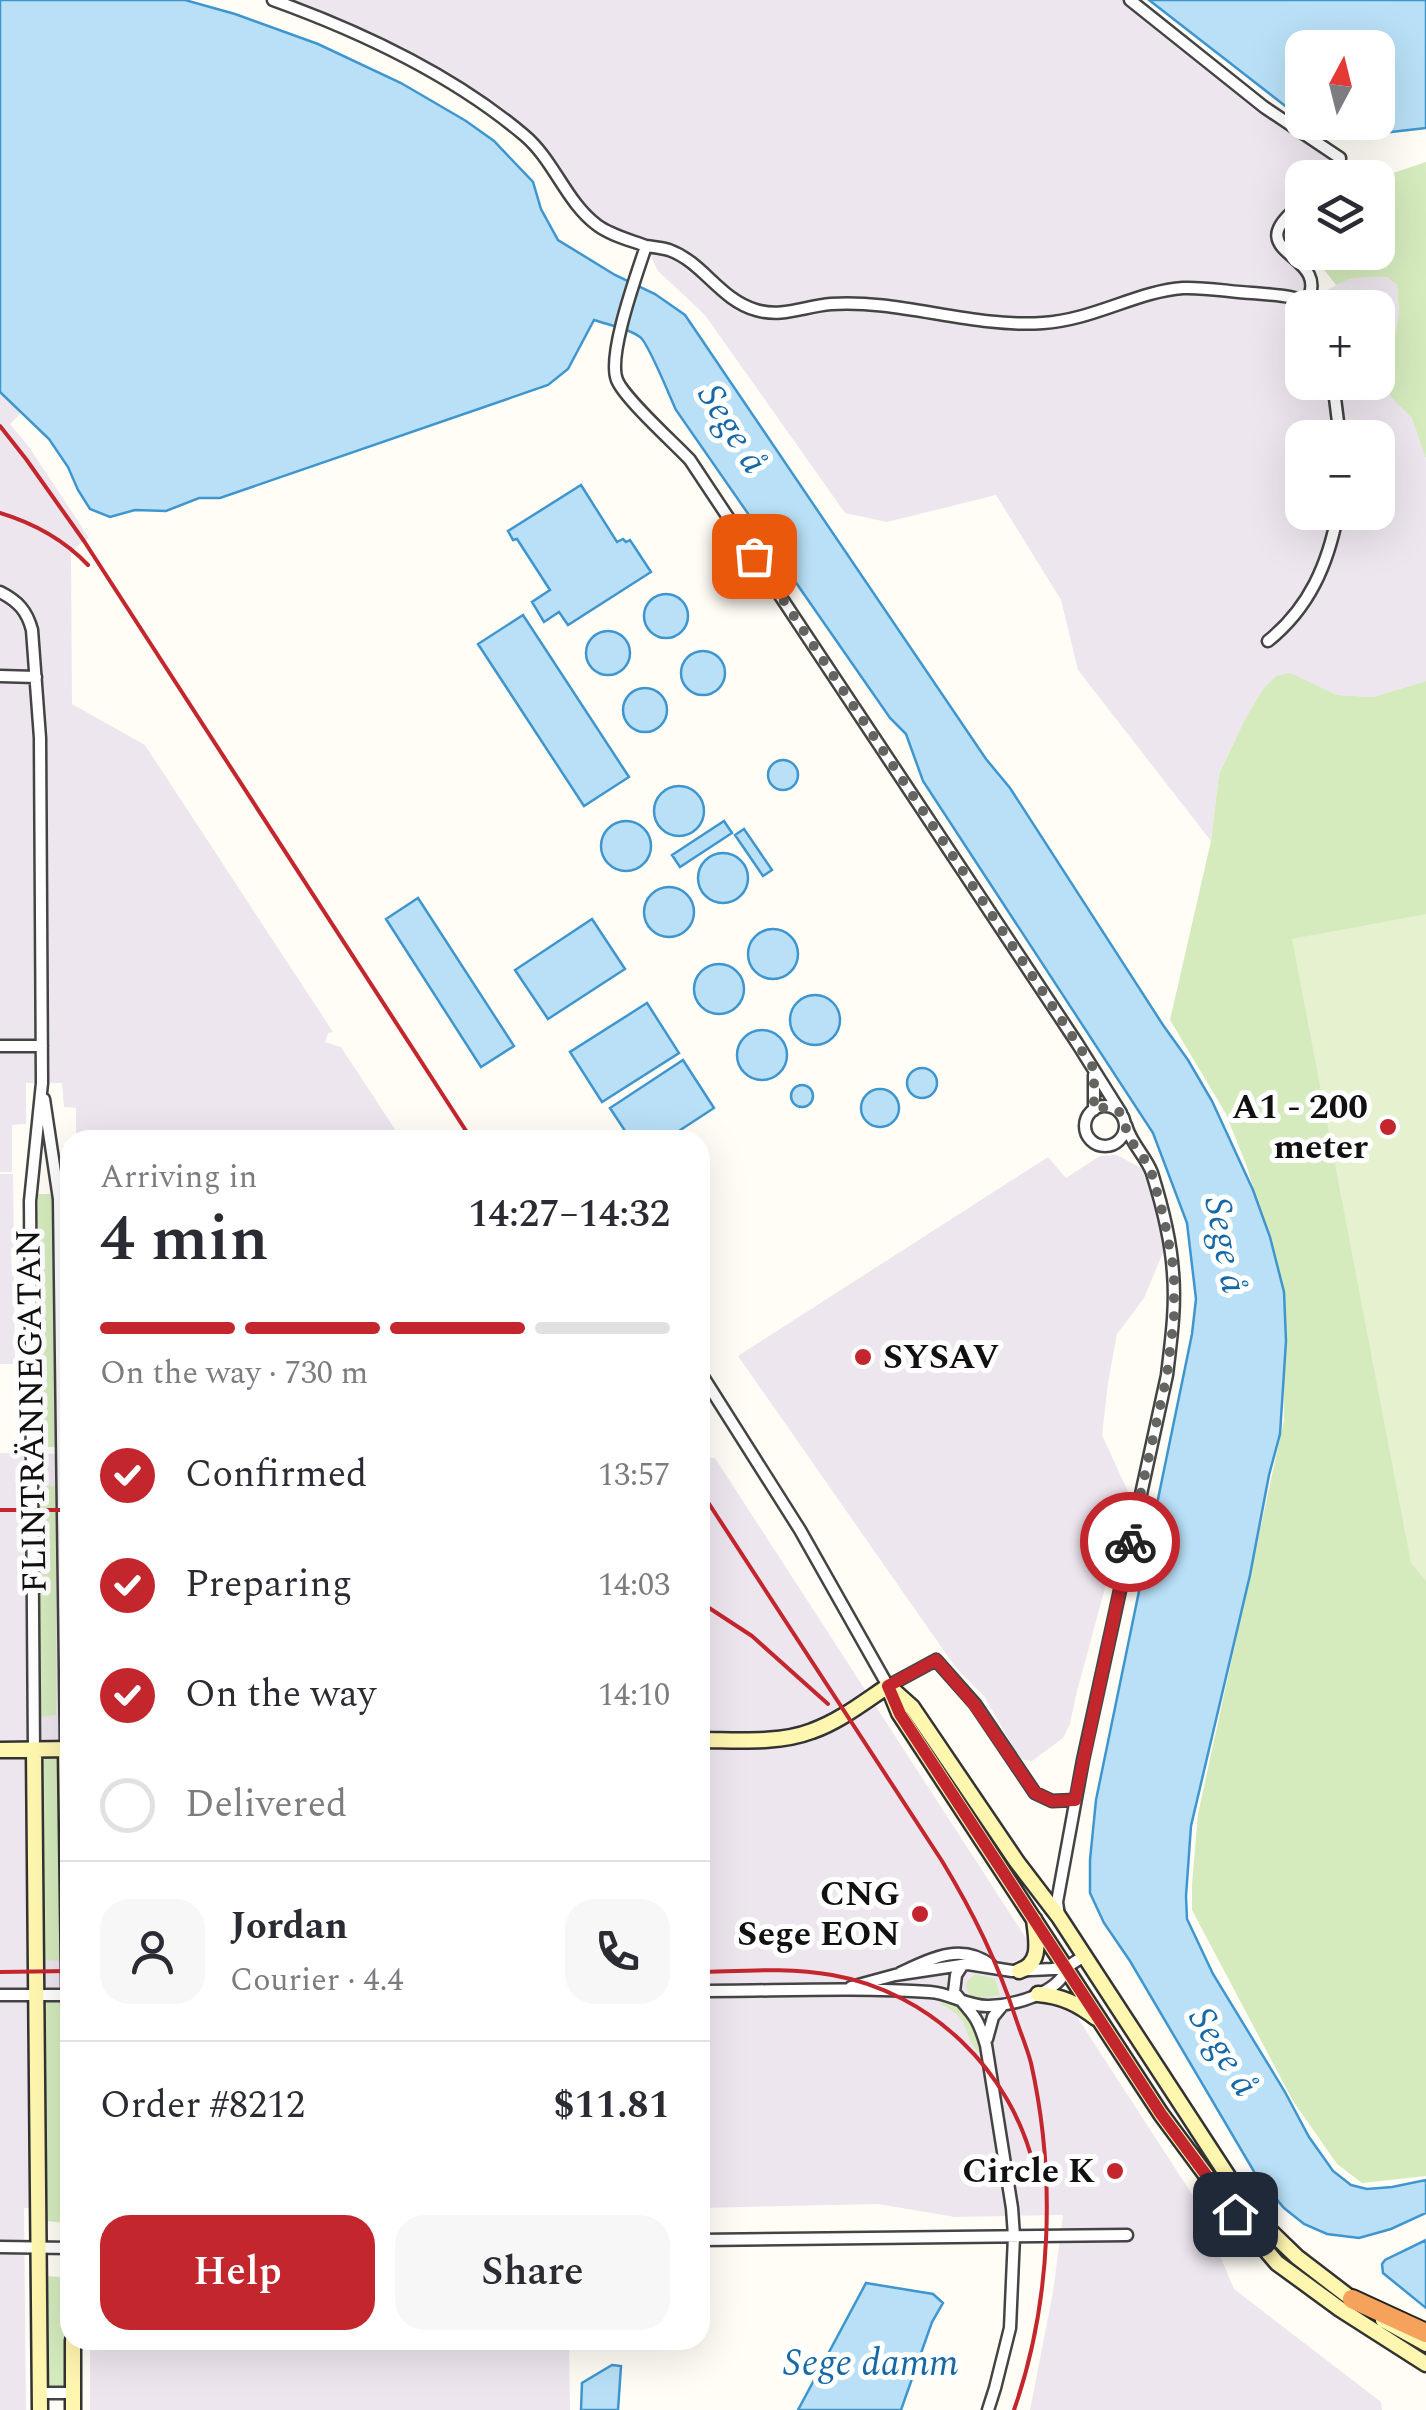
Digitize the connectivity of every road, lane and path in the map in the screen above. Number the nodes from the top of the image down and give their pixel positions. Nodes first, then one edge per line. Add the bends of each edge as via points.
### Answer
1 (273, 0) edge
2 (1130, 0) edge
3 (1340, 160) edge
4 (1285, 219) edge
5 (646, 246) junction
6 (1285, 248) edge
7 (1285, 296) edge
8 (1332, 530) edge
9 (0, 592) edge
10 (1268, 641) dead end
11 (0, 676) edge
12 (36, 676) junction
13 (0, 1046) edge
14 (42, 1046) junction
15 (1094, 1069) junction
16 (42, 1083) junction
17 (1094, 1110) junction
18 (1121, 1113) junction
19 (1126, 1125) junction
20 (1110, 1145) junction
21 (1142, 1156) junction
22 (60, 1199) edge
23 (710, 1388) edge
24 (888, 1686) junction
25 (710, 1740) edge
26 (60, 1749) edge
27 (0, 1750) edge
28 (34, 1750) junction
29 (1075, 1800) junction
30 (1034, 1918) junction
31 (1059, 1918) junction
32 (1084, 1956) junction
33 (962, 1966) junction
34 (1067, 1967) junction
35 (996, 1968) junction
36 (1019, 1971) junction
37 (894, 1975) junction
38 (836, 1990) junction
39 (710, 1991) edge
40 (1038, 1994) junction
41 (0, 1995) edge
42 (38, 1995) junction
43 (60, 1995) edge
44 (962, 2001) junction
45 (1003, 2005) junction
46 (1104, 2025) junction
47 (986, 2045) junction
48 (1127, 2235) dead end
49 (1014, 2236) junction
50 (710, 2240) edge
51 (0, 2248) edge
52 (39, 2248) junction
53 (60, 2248) edge
54 (1352, 2299) junction
55 (1426, 2333) edge
56 (1426, 2344) edge
57 (72, 2350) edge
58 (1426, 2364) edge
59 (40, 2393) junction
60 (73, 2393) junction
61 (40, 2410) edge
62 (73, 2410) edge
63 (988, 2410) edge

1 - 5 street via 362,36 487,105 529,139 599,227
2 - 3 street
4 - 6 street via 1276,232
5 - 7 street via 682,256 740,304 780,314 862,304 1017,324 1076,319 1183,288
5 - 15 street via 616,346 618,382 690,460
8 - 10 street via 1305,604
9 - 12 street via 28,616
11 - 12 street
12 - 14 street
13 - 14 street
14 - 16 street
15 - 17 street
15 - 18 street
16 - 22 street, FLINTRÄNNEGATAN
16 - 28 street, FLINTRÄNNEGATAN via 30,1201
17 - 18 street via 1110,1106
17 - 20 street via 1088,1135
18 - 19 street
19 - 20 street
19 - 21 street
20 - 21 street
21 - 29 street via 1164,1218 1174,1318
23 - 24 street
24 - 25 street via 800,1735
24 - 29 street via 936,1660 1035,1793
24 - 30 street
24 - 31 street via 912,1706
26 - 28 street
27 - 28 street
28 - 42 street, FLINTRÄNNEGATAN
29 - 31 street
30 - 34 street
30 - 36 street via 1038,1950
31 - 32 street
32 - 34 street
32 - 54 street via 1267,2228
33 - 35 street
33 - 37 street
33 - 44 street via 954,1984
34 - 36 street
34 - 40 street via 1058,1983
34 - 46 street
35 - 36 street
35 - 37 street via 961,1953
37 - 38 street
38 - 39 street
38 - 44 street via 936,1992
40 - 45 street
40 - 46 street via 1078,2004
41 - 42 street
42 - 43 street
42 - 52 street, FLINTRÄNNEGATAN
44 - 45 street
44 - 47 street
45 - 47 street
46 - 58 street via 1194,2160 1277,2263
47 - 49 street
48 - 49 street
49 - 50 street
49 - 63 street via 1010,2328
51 - 52 street
52 - 53 street
52 - 59 street, FLINTRÄNNEGATAN
54 - 55 highway
54 - 56 street
57 - 60 street
59 - 60 street
59 - 61 street, FLINTRÄNNEGATAN
60 - 62 street

